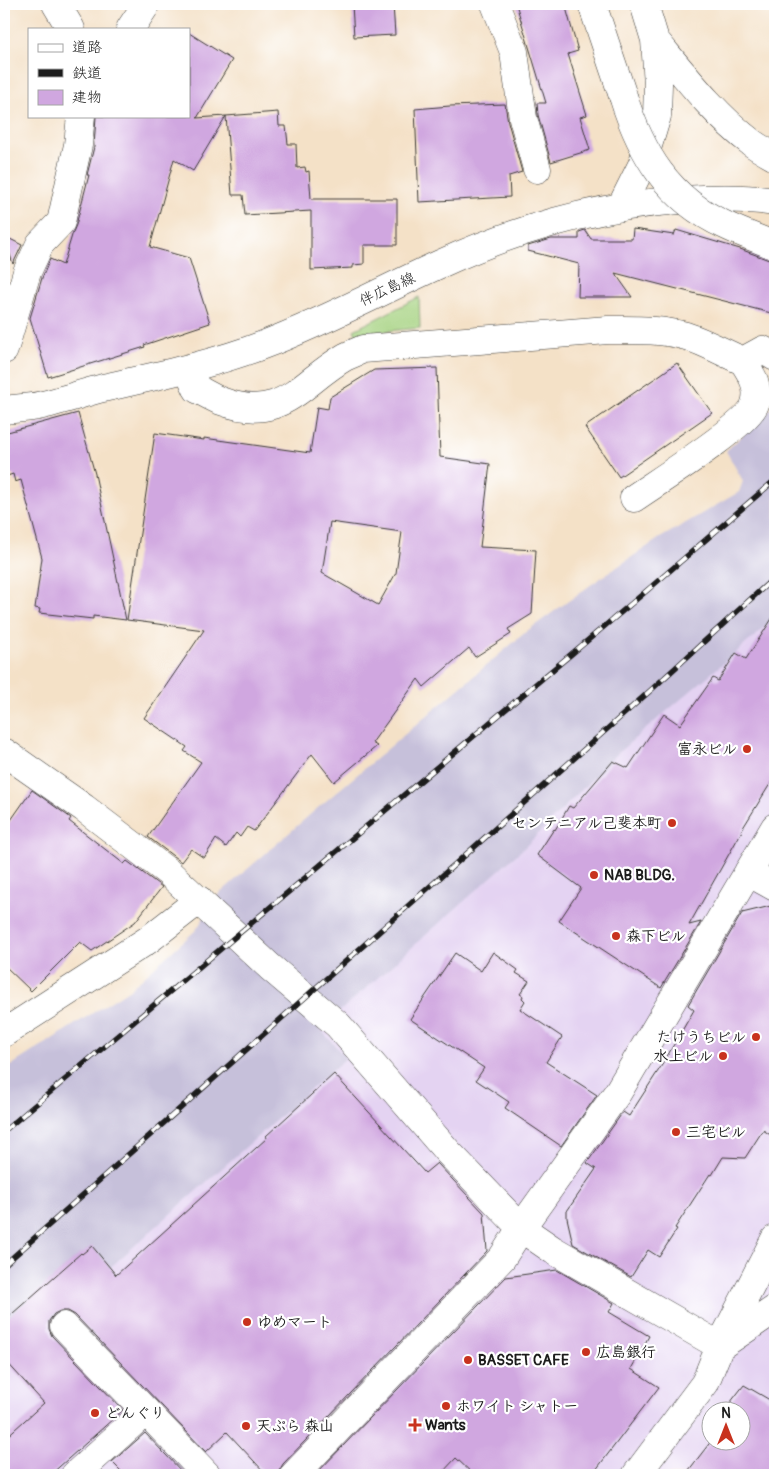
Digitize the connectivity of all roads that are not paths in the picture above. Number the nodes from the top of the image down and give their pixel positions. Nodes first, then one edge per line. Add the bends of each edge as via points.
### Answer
1 (56, 4) edge
2 (145, 4) edge
3 (495, 4) edge
4 (592, 4) edge
5 (644, 4) edge
6 (70, 28) edge
7 (131, 28) edge
8 (655, 40) junction
9 (81, 118) edge
10 (775, 157) edge
11 (537, 168) dead end
12 (775, 202) edge
13 (621, 207) junction
14 (775, 246) edge
15 (4, 350) edge
16 (775, 357) edge
17 (743, 361) junction
18 (188, 368) junction
19 (4, 410) edge
20 (634, 498) dead end
21 (4, 752) edge
22 (775, 827) edge
23 (748, 872) junction
24 (775, 887) edge
25 (199, 900) junction
26 (4, 1033) edge
27 (521, 1228) junction
28 (775, 1239) edge
29 (775, 1309) edge
30 (64, 1326) dead end
31 (720, 1346) junction
32 (146, 1411) junction
33 (75, 1475) edge
34 (207, 1475) edge
35 (294, 1475) edge
36 (636, 1475) edge

1 - 6 street
2 - 7 street
3 - 11 street via 514,52 523,118
4 - 14 street, bridge via 629,115 660,174 711,218
5 - 8 street
8 - 10 street via 727,122
8 - 13 street via 657,116 642,164
9 - 15 street via 61,222 40,244 27,272
12 - 13 street, 伴広島線 via 694,199
13 - 18 street, 伴広島線 via 543,225 491,243 262,345
16 - 17 street via 762,350
17 - 18 street via 686,336 639,330 363,349 345,357 284,401 266,407 245,407 221,401 197,389
17 - 20 street via 754,377 756,395 754,406 745,419
18 - 19 street, 伴広島線 via 33,407
21 - 25 street via 84,808
22 - 23 street
23 - 24 street
23 - 27 street via 618,1092
25 - 26 street via 148,940
25 - 27 street via 338,1025 448,1152
27 - 31 street via 553,1250
27 - 35 street via 502,1258
28 - 31 street
29 - 31 street
30 - 32 street
31 - 36 street via 705,1383
32 - 33 street
32 - 34 street

